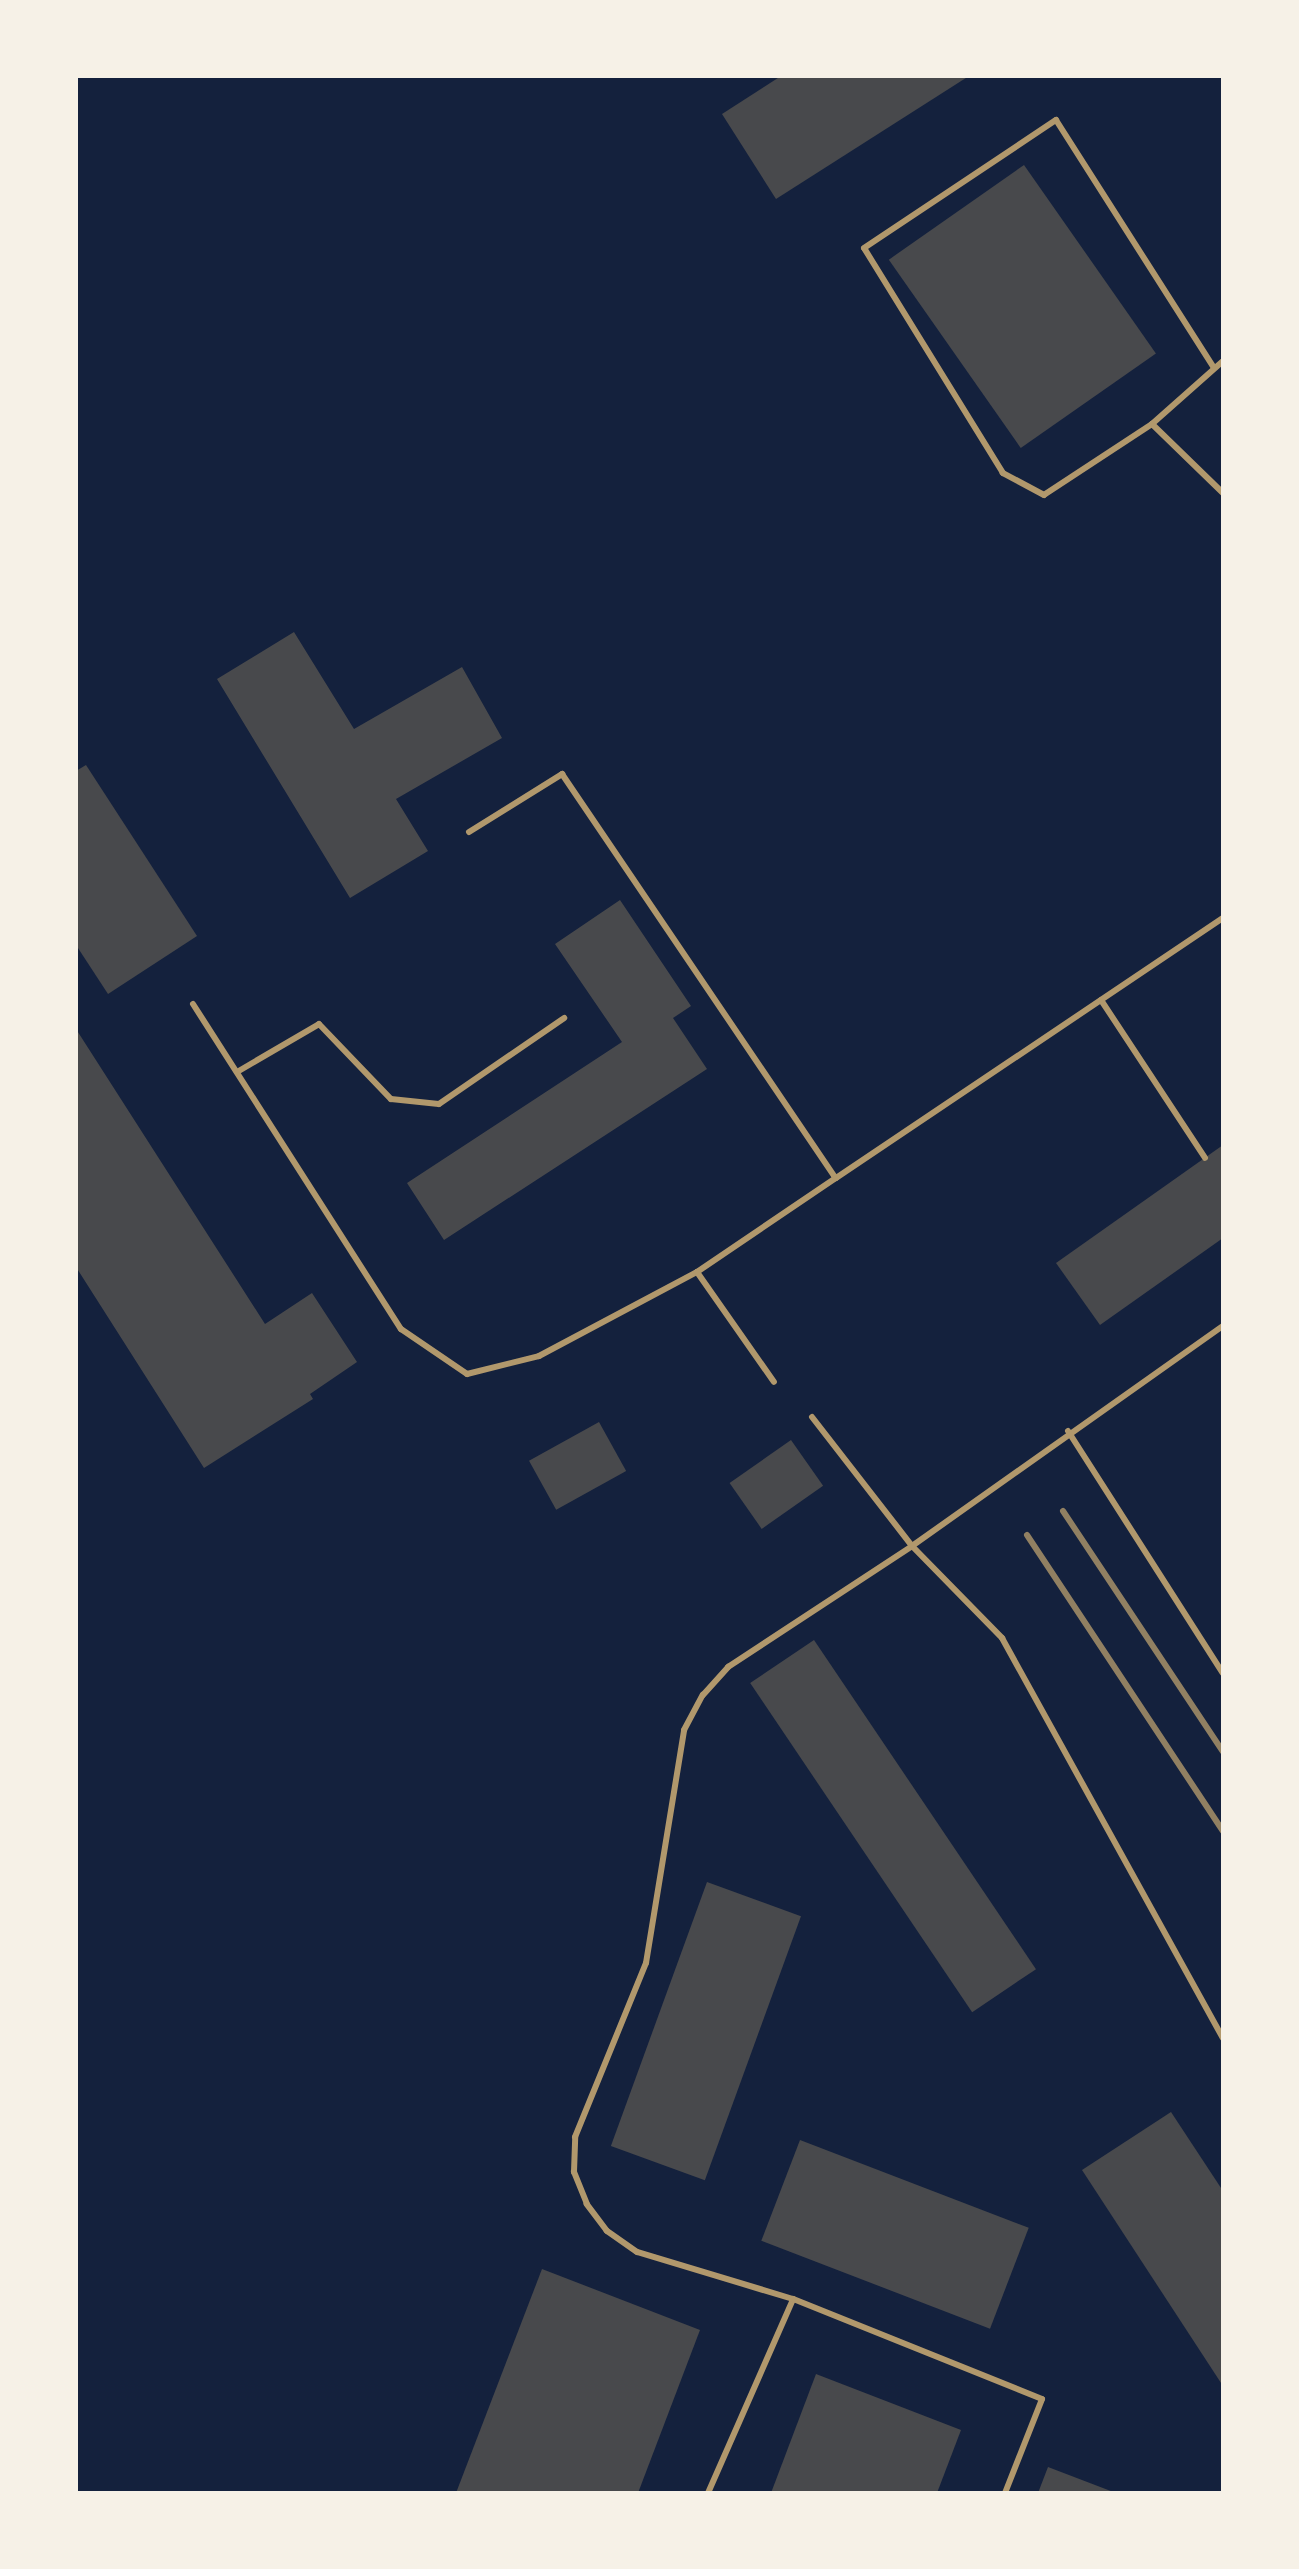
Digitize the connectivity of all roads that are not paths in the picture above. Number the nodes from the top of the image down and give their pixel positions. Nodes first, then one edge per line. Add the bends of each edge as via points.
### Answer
1 (1223, 361) edge
2 (1214, 368) junction
3 (1152, 424) junction
4 (1223, 493) edge
5 (469, 832) dead end
6 (1223, 918) edge
7 (1101, 1000) junction
8 (193, 1004) dead end
9 (564, 1018) dead end
10 (237, 1072) junction
11 (1205, 1158) dead end
12 (836, 1178) junction
13 (697, 1272) junction
14 (1223, 1326) edge
15 (774, 1382) dead end
16 (812, 1417) dead end
17 (1068, 1431) junction
18 (912, 1546) junction
19 (1223, 1673) edge
20 (1223, 2038) edge
21 (793, 2299) junction
22 (708, 2493) edge
23 (1005, 2493) edge

1 - 2 lane
2 - 3 lane
2 - 3 lane via 1056,120 864,248 1003,473 1044,495
3 - 4 lane
5 - 12 lane via 562,774
6 - 7 lane
7 - 11 lane
7 - 12 lane
8 - 10 lane
9 - 10 lane via 439,1104 391,1099 319,1024
10 - 13 lane via 401,1329 467,1374 539,1356
12 - 13 lane
13 - 15 lane
14 - 17 lane
16 - 18 lane
17 - 18 lane
17 - 19 lane
18 - 20 lane via 1002,1638
18 - 21 lane via 728,1667 703,1695 684,1730 646,1963 575,2137 574,2172 587,2204 607,2231 637,2252
21 - 22 lane
21 - 23 lane via 1042,2399

